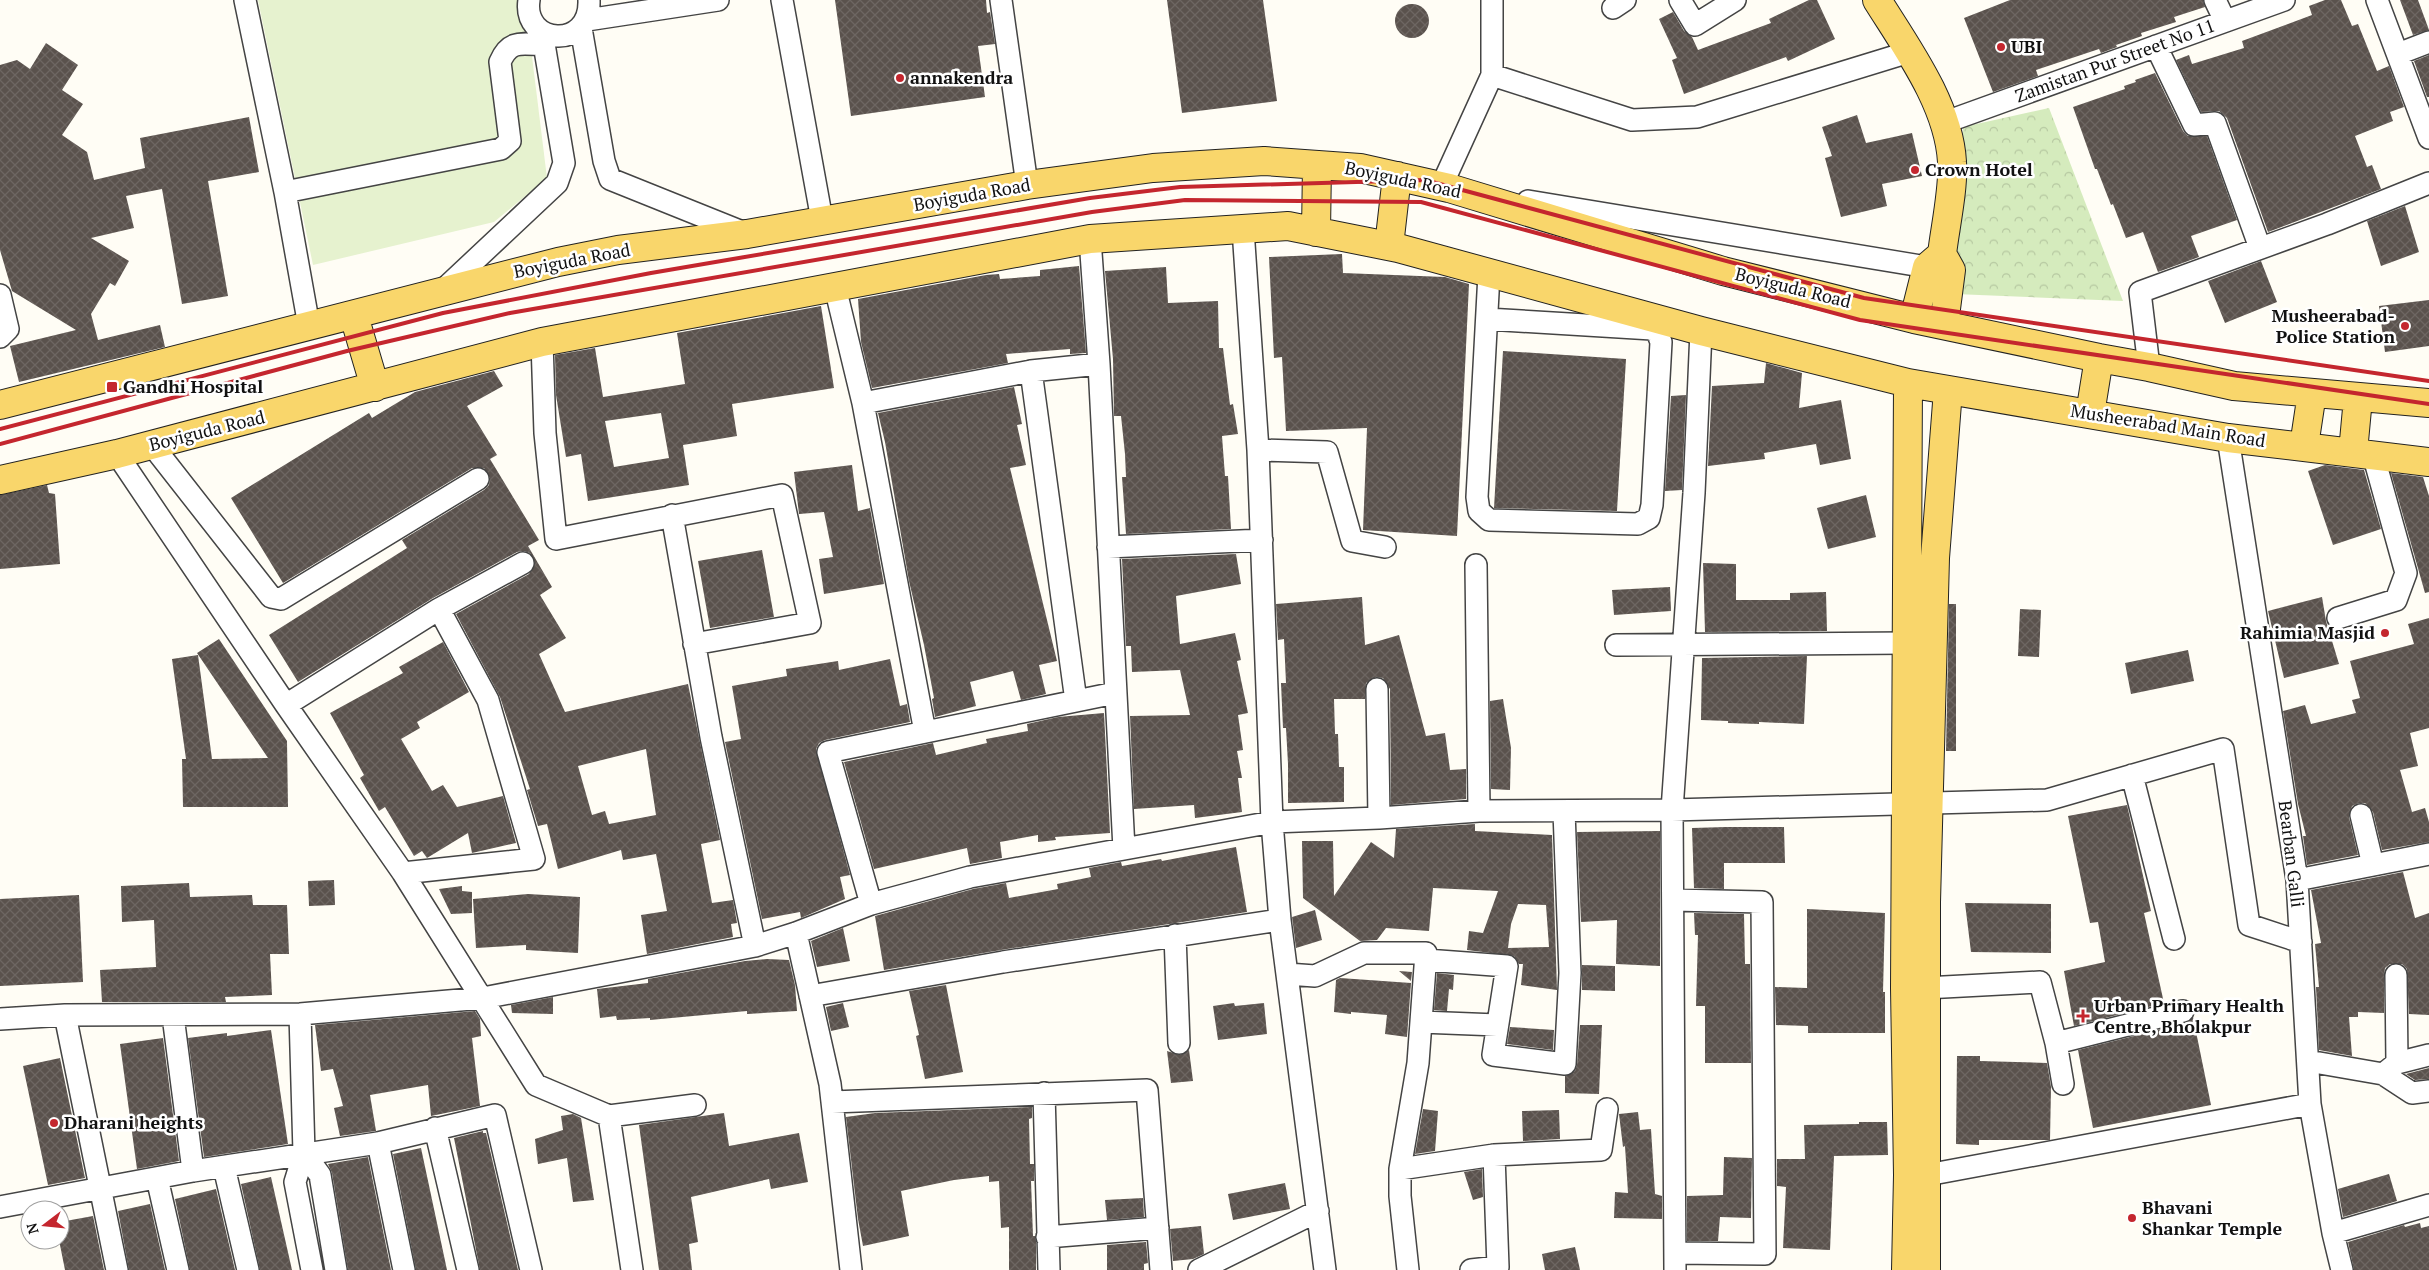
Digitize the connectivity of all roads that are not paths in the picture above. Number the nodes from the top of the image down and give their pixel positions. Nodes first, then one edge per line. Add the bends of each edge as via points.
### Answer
1 (245, 0) edge
2 (529, 0) edge
3 (718, 0) edge
4 (782, 0) edge
5 (1001, 0) edge
6 (1492, 0) edge
7 (1680, 0) edge
8 (1735, 0) edge
9 (1877, 0) edge
10 (2215, 0) edge
11 (2284, 0) edge
12 (2377, 0) edge
13 (586, 16) edge
14 (2225, 21) junction
15 (543, 38) junction
16 (2429, 42) edge
17 (2156, 46) junction
18 (1909, 52) junction
19 (2398, 54) junction
20 (1492, 75) junction
21 (1946, 122) junction
22 (2429, 138) edge
23 (1317, 165) junction
24 (1397, 176) junction
25 (2429, 183) edge
26 (1027, 185) junction
27 (1445, 188) junction
28 (285, 192) junction
29 (822, 220) junction
30 (1243, 229) junction
31 (1316, 232) junction
32 (747, 234) junction
33 (1090, 239) junction
34 (1389, 246) junction
35 (2260, 248) junction
36 (1934, 260) junction
37 (1489, 274) junction
38 (835, 287) junction
39 (440, 292) junction
40 (1561, 293) junction
41 (0, 295) edge
42 (354, 316) junction
43 (1487, 319) junction
44 (1914, 319) junction
45 (1559, 324) junction
46 (1944, 324) junction
47 (309, 326) junction
48 (1701, 331) junction
49 (0, 337) edge
50 (542, 342) junction
51 (2099, 358) junction
52 (1099, 364) junction
53 (2149, 367) junction
54 (1031, 370) junction
55 (1908, 383) junction
56 (375, 388) junction
57 (1948, 390) junction
58 (2312, 393) junction
59 (2358, 398) junction
60 (863, 403) junction
61 (2429, 403) edge
62 (0, 405) edge
63 (2090, 414) junction
64 (2228, 438) junction
65 (152, 445) junction
66 (2304, 446) junction
67 (1258, 450) junction
68 (2363, 453) junction
69 (117, 454) junction
70 (2429, 462) edge
71 (478, 479) dead end
72 (0, 480) edge
73 (672, 515) junction
74 (1262, 540) junction
75 (1108, 547) junction
76 (1385, 548) dead end
77 (522, 563) dead end
78 (1476, 566) dead end
79 (439, 608) junction
80 (2338, 618) dead end
81 (1682, 643) junction
82 (1907, 643) junction
83 (694, 644) junction
84 (1616, 645) dead end
85 (1377, 689) dead end
86 (1115, 693) junction
87 (1076, 701) junction
88 (286, 705) junction
89 (925, 732) junction
90 (2132, 775) junction
91 (1918, 804) junction
92 (1479, 810) junction
93 (1672, 810) junction
94 (1564, 812) junction
95 (2361, 815) dead end
96 (1379, 818) junction
97 (1272, 822) junction
98 (1124, 849) junction
99 (2429, 854) edge
100 (2373, 866) junction
101 (403, 873) junction
102 (2297, 880) junction
103 (1673, 900) junction
104 (871, 904) junction
105 (1280, 920) junction
106 (796, 933) junction
107 (1175, 935) junction
108 (2174, 939) dead end
109 (2301, 942) junction
110 (755, 946) junction
111 (1426, 960) junction
112 (1287, 974) junction
113 (2396, 975) dead end
114 (1925, 988) junction
115 (810, 996) junction
116 (483, 998) junction
117 (2183, 1011) dead end
118 (300, 1014) junction
119 (65, 1015) junction
120 (173, 1016) junction
121 (0, 1019) edge
122 (1421, 1022) junction
123 (1497, 1025) junction
124 (1179, 1042) dead end
125 (2056, 1044) junction
126 (2429, 1055) edge
127 (2308, 1061) junction
128 (2390, 1069) junction
129 (2063, 1084) dead end
130 (2429, 1091) edge
131 (1044, 1093) junction
132 (832, 1102) junction
133 (2310, 1104) junction
134 (695, 1105) dead end
135 (1607, 1109) dead end
136 (608, 1116) junction
137 (435, 1128) junction
138 (378, 1142) junction
139 (304, 1153) junction
140 (1494, 1155) junction
141 (224, 1167) junction
142 (1400, 1169) junction
143 (193, 1171) junction
144 (1927, 1175) junction
145 (157, 1178) junction
146 (100, 1188) junction
147 (2429, 1205) edge
148 (0, 1207) edge
149 (1318, 1211) junction
150 (1158, 1228) junction
151 (2333, 1233) junction
152 (1047, 1237) junction
153 (1675, 1262) edge
154 (117, 1270) edge
155 (178, 1270) edge
156 (248, 1270) edge
157 (312, 1270) edge
158 (336, 1270) edge
159 (404, 1270) edge
160 (468, 1270) edge
161 (531, 1270) edge
162 (632, 1270) edge
163 (851, 1270) edge
164 (1049, 1270) edge
165 (1161, 1270) edge
166 (1199, 1270) edge
167 (1325, 1270) edge
168 (1408, 1270) edge
169 (1472, 1270) edge
170 (1906, 1270) edge
171 (1926, 1270) edge
172 (2342, 1270) edge

1 - 28 street
2 - 15 street via 530,16
3 - 13 street
4 - 29 street
5 - 26 street
6 - 20 street
7 - 8 street via 1695,25
9 - 18 main road
10 - 14 street
11 - 14 street, Zamistan Pur Street No 11
12 - 19 street
13 - 15 street via 562,37
13 - 32 street via 610,179
14 - 17 street, Zamistan Pur Street No 11
15 - 28 street via 514,44 505,50 500,62 510,141 501,149
15 - 39 street via 564,163 557,182
16 - 19 street
17 - 21 street, Zamistan Pur Street No 11
17 - 35 street via 2194,124 2215,123
18 - 20 street via 1697,117 1632,120
18 - 21 main road
19 - 22 street
20 - 27 street
21 - 36 main road via 1952,163
23 - 24 main road, Boyiguda Road via 1360,168
23 - 26 main road, Boyiguda Road via 1264,160 1153,168
23 - 31 main road
24 - 27 main road, Boyiguda Road
24 - 34 main road
25 - 35 street
26 - 29 main road, Boyiguda Road
27 - 36 street
27 - 44 main road, Boyiguda Road via 1723,271
28 - 47 street
29 - 32 main road, Boyiguda Road
30 - 31 main road, Boyiguda Road via 1288,226
30 - 33 main road, Boyiguda Road
30 - 67 street
31 - 34 main road, Boyiguda Road
32 - 39 main road, Boyiguda Road via 618,250
33 - 38 main road, Boyiguda Road
33 - 52 street
34 - 37 main road, Boyiguda Road
35 - 53 street via 2140,292
36 - 44 main road
36 - 46 main road via 1952,270
37 - 40 main road, Boyiguda Road
37 - 43 street
38 - 50 main road, Boyiguda Road
38 - 60 street
39 - 42 main road, Boyiguda Road
40 - 45 street
40 - 48 main road, Boyiguda Road
41 - 49 street via 8,328
42 - 47 main road, Boyiguda Road
42 - 56 main road
43 - 45 street
43 - 45 street via 1477,497 1479,511 1489,520 1638,524 1649,518 1652,504 1661,342 1658,334 1652,329
44 - 46 main road, Boyiguda Road
46 - 51 main road
47 - 62 main road, Boyiguda Road
48 - 55 main road, Boyiguda Road
48 - 81 street via 1694,493
50 - 56 main road, Boyiguda Road
50 - 73 street via 545,433 556,539
51 - 53 main road
51 - 63 main road
52 - 54 street
52 - 75 street
53 - 58 main road via 2234,386
54 - 60 street
54 - 87 street
55 - 57 main road, Musheerabad Main Road
55 - 82 main road
56 - 65 main road, Boyiguda Road
57 - 63 main road, Musheerabad Main Road
57 - 91 main road
58 - 59 main road
58 - 66 main road
59 - 61 main road
59 - 68 main road
60 - 89 street
63 - 64 main road, Musheerabad Main Road
64 - 66 main road, Musheerabad Main Road
64 - 102 street, Bearban Galli
65 - 69 main road, Boyiguda Road
65 - 71 street via 271,597 281,599
66 - 68 main road, Musheerabad Main Road
67 - 74 street
67 - 76 street via 1327,452 1352,541
68 - 70 main road, Musheerabad Main Road
68 - 80 street via 2406,573 2396,600
69 - 72 main road, Boyiguda Road
69 - 88 street
73 - 83 street
73 - 83 street via 782,495 810,624
74 - 75 street
74 - 97 street
75 - 86 street
77 - 79 street
78 - 92 street
79 - 88 street
79 - 101 street via 488,700 534,859
81 - 82 street
81 - 84 street
81 - 93 street
82 - 91 main road
83 - 110 street
85 - 96 street
86 - 87 street
86 - 98 street
87 - 89 street
88 - 101 street
89 - 104 street via 828,752
90 - 91 street via 2047,800
90 - 108 street
90 - 109 street via 2223,749 2249,925
91 - 93 street
91 - 114 main road
91 - 170 main road
92 - 94 street
92 - 96 street
93 - 94 street
93 - 103 street
94 - 123 street via 1570,973 1565,1064 1494,1055
95 - 100 street
96 - 97 street
97 - 98 street
97 - 105 street
98 - 104 street via 970,877
99 - 100 street
100 - 102 street
101 - 116 street
102 - 109 street, Bearban Galli
103 - 153 street
103 - 153 street via 1762,902 1765,1254
104 - 106 street
105 - 107 street
105 - 112 street
106 - 110 street
106 - 115 street
107 - 115 street
107 - 124 street
109 - 127 street, Bearban Galli
110 - 116 street
111 - 112 street via 1426,953 1364,953 1315,976
111 - 122 street
111 - 123 street via 1507,966
112 - 149 street
113 - 128 street
114 - 125 street via 2040,982
114 - 144 main road
115 - 132 street
116 - 118 street
116 - 136 street via 536,1085
117 - 125 street
118 - 120 street
118 - 139 street
119 - 120 street
119 - 121 street
119 - 146 street
120 - 143 street
122 - 123 street
122 - 142 street via 1418,1062
125 - 129 street
126 - 128 street
127 - 128 street
127 - 133 street, Bearban Galli
128 - 130 street via 2412,1093
131 - 132 street
131 - 150 street via 1147,1090
131 - 152 street
132 - 163 street
133 - 144 street
133 - 151 street, Bearban Galli
134 - 136 street
135 - 140 street via 1601,1150
136 - 162 street
137 - 138 street
137 - 160 street
137 - 161 street via 496,1115
138 - 139 street
138 - 159 street
139 - 141 street
139 - 157 street via 295,1182
139 - 158 street via 320,1175
140 - 142 street
140 - 169 street via 1498,1267
141 - 143 street
141 - 156 street
142 - 168 street
143 - 145 street
144 - 171 main road
145 - 146 street
145 - 155 street
146 - 148 street
146 - 154 street
147 - 151 street
149 - 166 street
149 - 167 street
150 - 152 street
150 - 165 street
151 - 172 street, Bearban Galli
152 - 164 street

